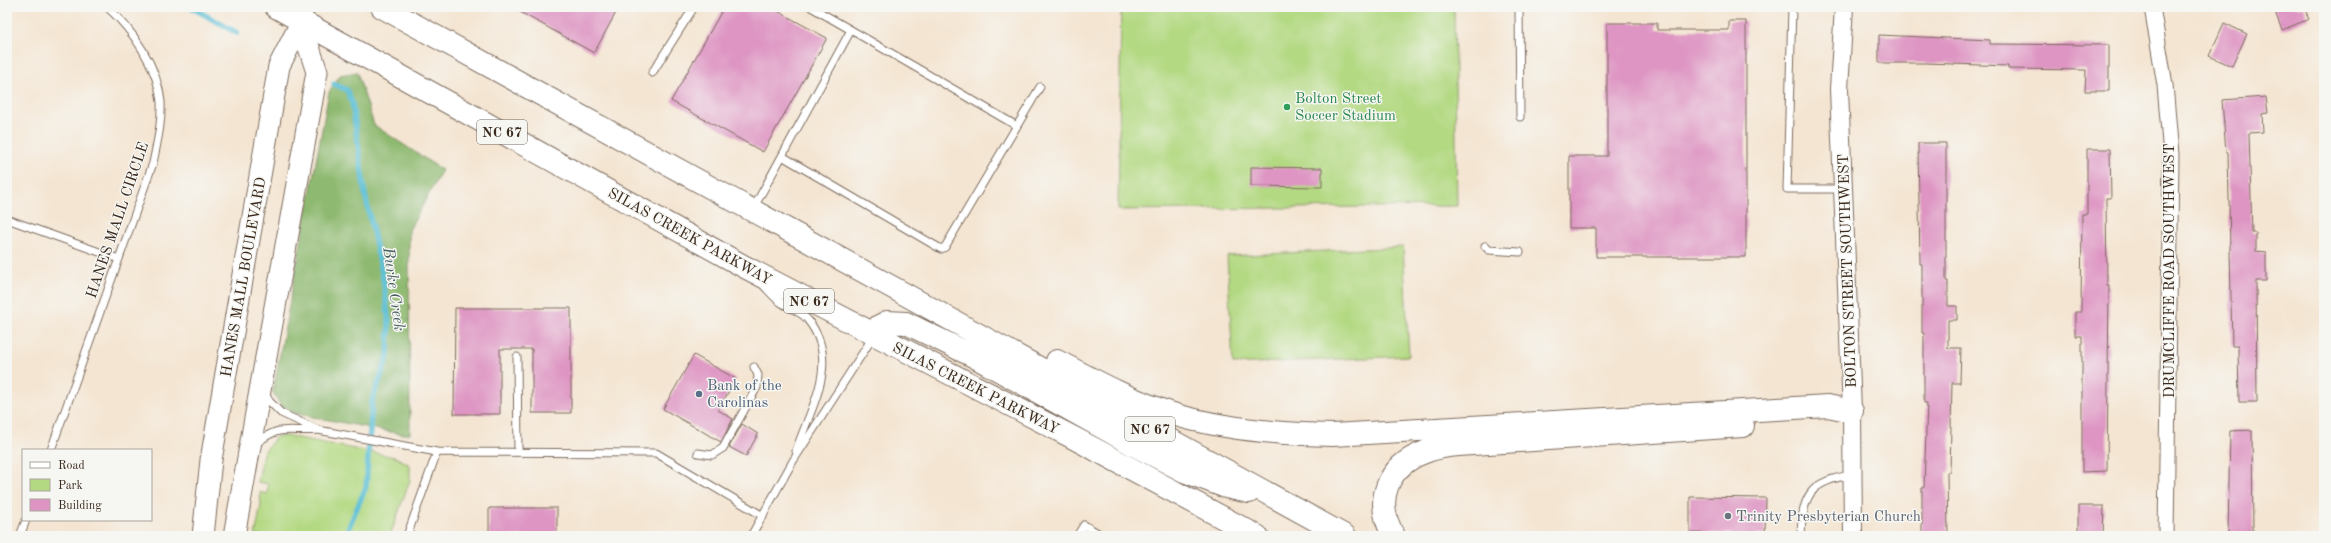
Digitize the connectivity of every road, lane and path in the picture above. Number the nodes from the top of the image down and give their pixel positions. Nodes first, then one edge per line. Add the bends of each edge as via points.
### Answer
1 (107, 7) edge
2 (276, 7) edge
3 (382, 7) edge
4 (694, 7) edge
5 (811, 7) edge
6 (1519, 7) edge
7 (1792, 7) edge
8 (1844, 7) edge
9 (2152, 7) edge
10 (302, 15) edge
11 (851, 30) junction
12 (652, 73) dead end
13 (1040, 87) dead end
14 (1520, 117) dead end
15 (1018, 126) junction
16 (782, 156) junction
17 (1843, 190) junction
18 (752, 211) junction
19 (7, 218) edge
20 (1485, 246) dead end
21 (1520, 252) dead end
22 (119, 259) junction
23 (745, 267) junction
24 (954, 321) junction
25 (874, 335) junction
26 (517, 357) dead end
27 (754, 367) dead end
28 (260, 382) junction
29 (1852, 411) junction
30 (318, 430) junction
31 (51, 449) edge
32 (437, 452) junction
33 (518, 452) junction
34 (248, 453) junction
35 (698, 453) dead end
36 (793, 461) junction
37 (1853, 475) junction
38 (1276, 498) junction
39 (1199, 507) junction
40 (763, 516) junction
41 (26, 521) edge
42 (20, 536) edge
43 (203, 536) edge
44 (234, 536) edge
45 (407, 536) edge
46 (751, 536) edge
47 (1077, 536) edge
48 (1103, 536) edge
49 (1232, 536) edge
50 (1257, 536) edge
51 (1345, 536) edge
52 (1394, 536) edge
53 (1801, 536) edge
54 (1853, 536) edge
55 (2166, 536) edge

1 - 22 lane, HANES MALL CIRCLE via 135,38 155,80 161,102 160,133 153,164
2 - 10 main road, SILAS CREEK PARKWAY / NC 67
3 - 18 main road, NC 67
4 - 12 lane
5 - 11 lane
6 - 14 lane
7 - 17 lane via 1787,189
8 - 17 street, BOLTON STREET SOUTHWEST via 1839,89
9 - 55 street, DRUMCLIFFE ROAD SOUTHWEST via 2165,84 2171,154
10 - 23 main road, SILAS CREEK PARKWAY / NC 67 via 345,44
10 - 28 main road via 317,72
10 - 43 main road, HANES MALL BOULEVARD via 279,66 212,460
11 - 15 lane
11 - 16 lane
13 - 15 lane
15 - 16 lane via 946,247 941,249
16 - 18 lane
17 - 29 street, BOLTON STREET SOUTHWEST
18 - 24 main road, NC 67
19 - 22 lane
20 - 21 lane via 1489,250
22 - 31 lane, HANES MALL CIRCLE
23 - 25 main road, SILAS CREEK PARKWAY / NC 67
23 - 36 lane via 780,302 806,318 822,342 824,367 821,381
24 - 29 main road via 1039,351 1114,391 1176,415 1230,427 1287,434 1333,435 1828,406
24 - 38 main road, NC 67
25 - 36 lane
25 - 38 main road via 879,326 887,322 906,323 975,357 1184,471 1226,487
25 - 39 main road, SILAS CREEK PARKWAY / NC 67 via 1072,437
26 - 33 lane
27 - 35 lane via 758,375 757,387 723,448 712,455
28 - 30 lane via 270,402 281,413
28 - 34 main road
29 - 37 street, BOLTON STREET SOUTHWEST
29 - 52 main road via 1828,420 1473,444 1432,450 1408,461 1389,480 1384,508 1388,527
30 - 32 lane
30 - 34 lane via 277,430 267,435
32 - 33 lane
32 - 45 lane
33 - 40 lane via 656,453
34 - 44 main road
36 - 40 lane
37 - 53 lane via 1835,477 1822,483 1806,498 1802,511
37 - 54 street, BOLTON STREET SOUTHWEST
38 - 51 main road, NC 67
39 - 49 main road
39 - 50 main road, SILAS CREEK PARKWAY / NC 67
40 - 46 lane
41 - 42 lane
47 - 48 lane via 1084,525

